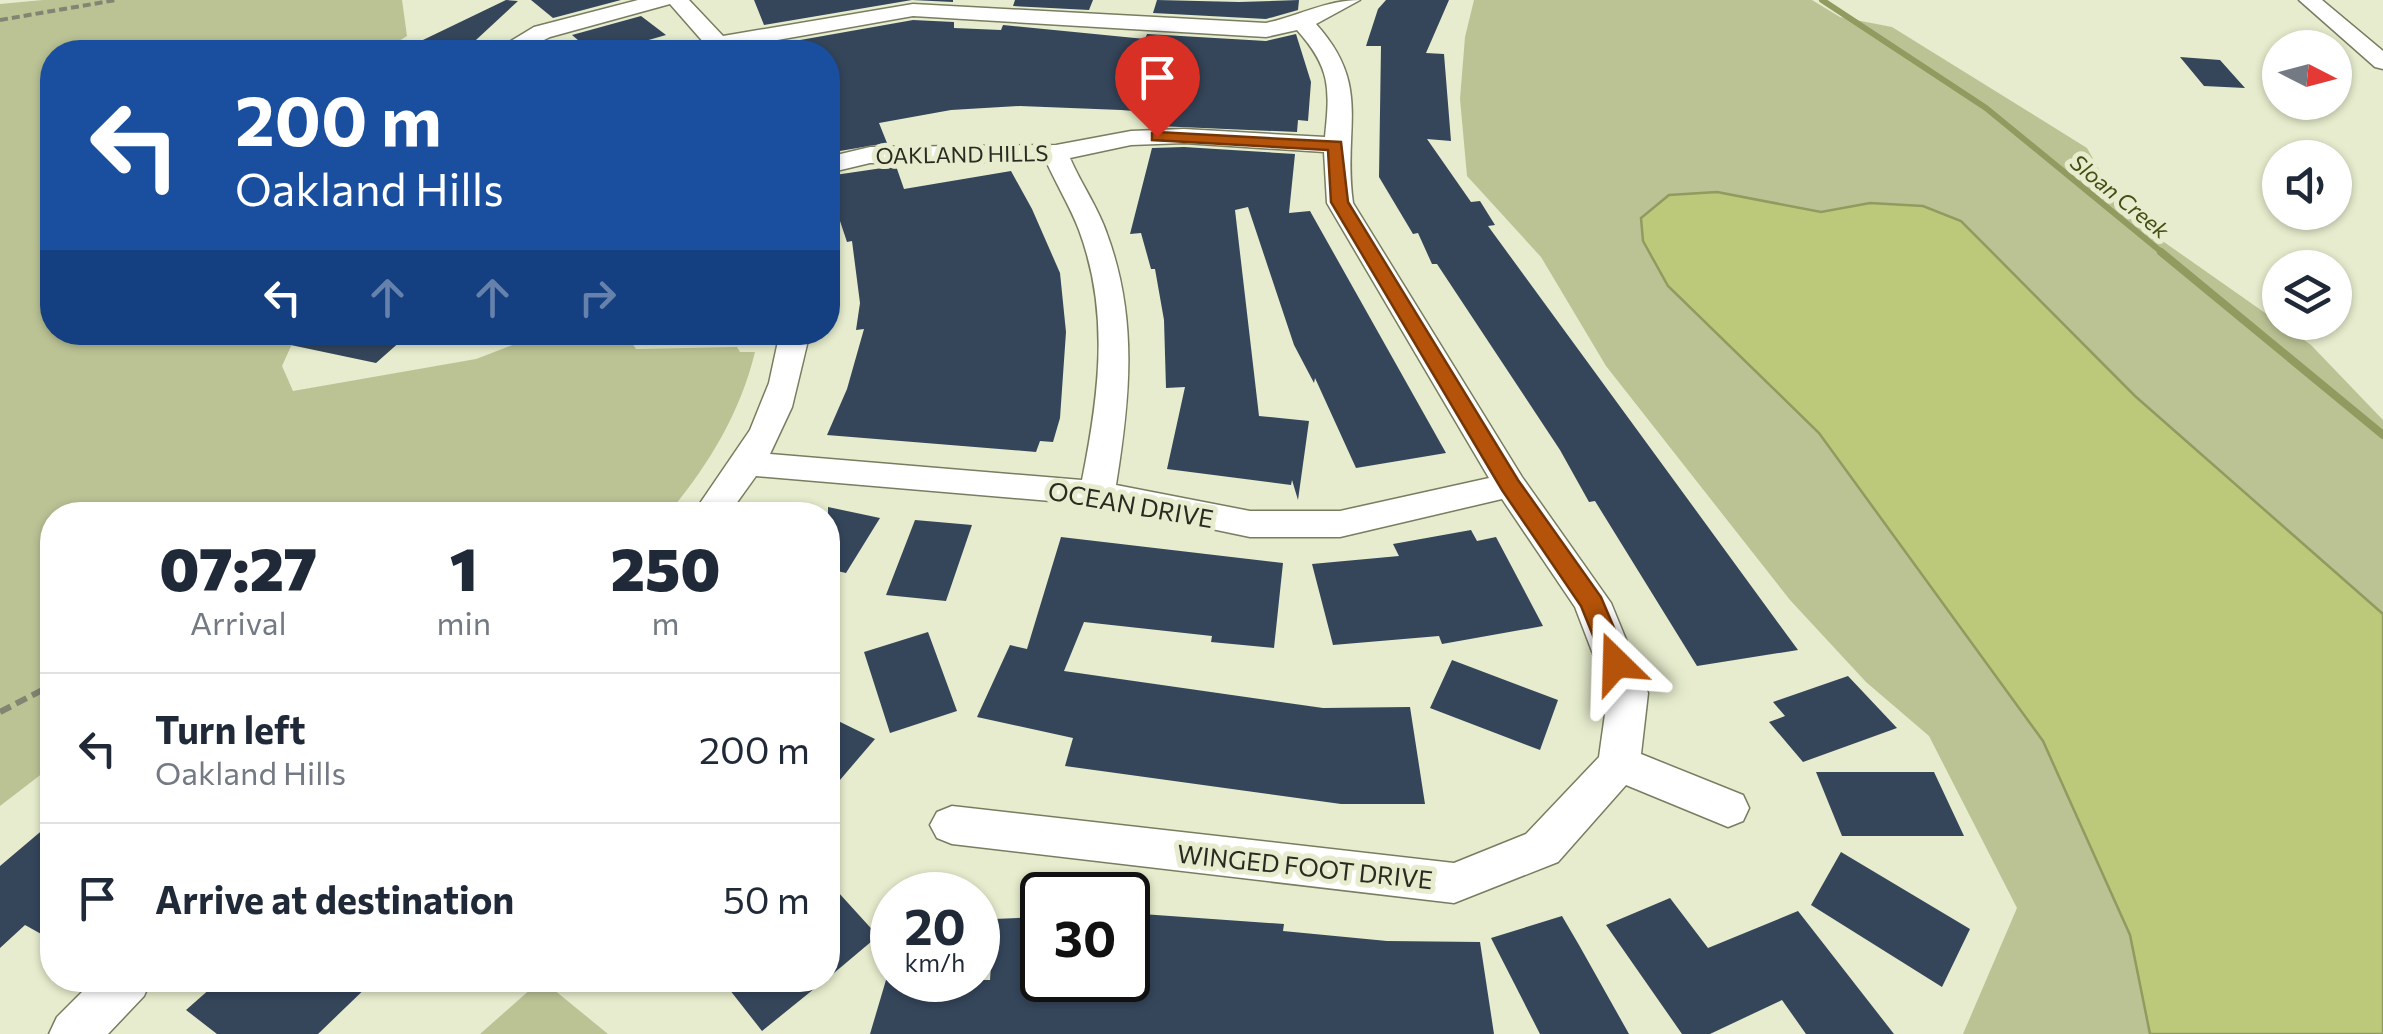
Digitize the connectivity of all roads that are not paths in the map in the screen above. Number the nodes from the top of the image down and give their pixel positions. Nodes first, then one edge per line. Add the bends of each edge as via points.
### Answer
1 (662, 0) edge
2 (676, 0) edge
3 (1350, 0) edge
4 (2308, 0) edge
5 (1117, 10) edge
6 (1302, 22) junction
7 (527, 40) edge
8 (713, 40) edge
9 (761, 40) edge
10 (2383, 62) edge
11 (1336, 145) junction
12 (1056, 152) junction
13 (840, 162) edge
14 (793, 345) edge
15 (748, 464) junction
16 (1510, 485) junction
17 (1097, 493) junction
18 (719, 502) edge
19 (1619, 764) junction
20 (1728, 808) dead end
21 (952, 825) dead end
22 (115, 992) edge
23 (74, 1034) edge

1 - 7 street
2 - 8 street
3 - 6 street
4 - 10 street
5 - 6 street via 1266,30
5 - 9 street via 913,10
6 - 11 street via 1328,52 1342,90
11 - 12 street, OAKLAND HILLS via 1184,136
11 - 16 street via 1340,202
12 - 13 street, OAKLAND HILLS via 870,154
12 - 17 street via 1114,298 1118,380
14 - 15 street via 786,382
15 - 17 street, OCEAN DRIVE
15 - 18 street
16 - 17 street, OCEAN DRIVE via 1340,524 1250,524
16 - 19 street via 1592,603 1628,692
19 - 20 street
19 - 21 street, WINGED FOOT DRIVE via 1542,848 1454,883
22 - 23 street

